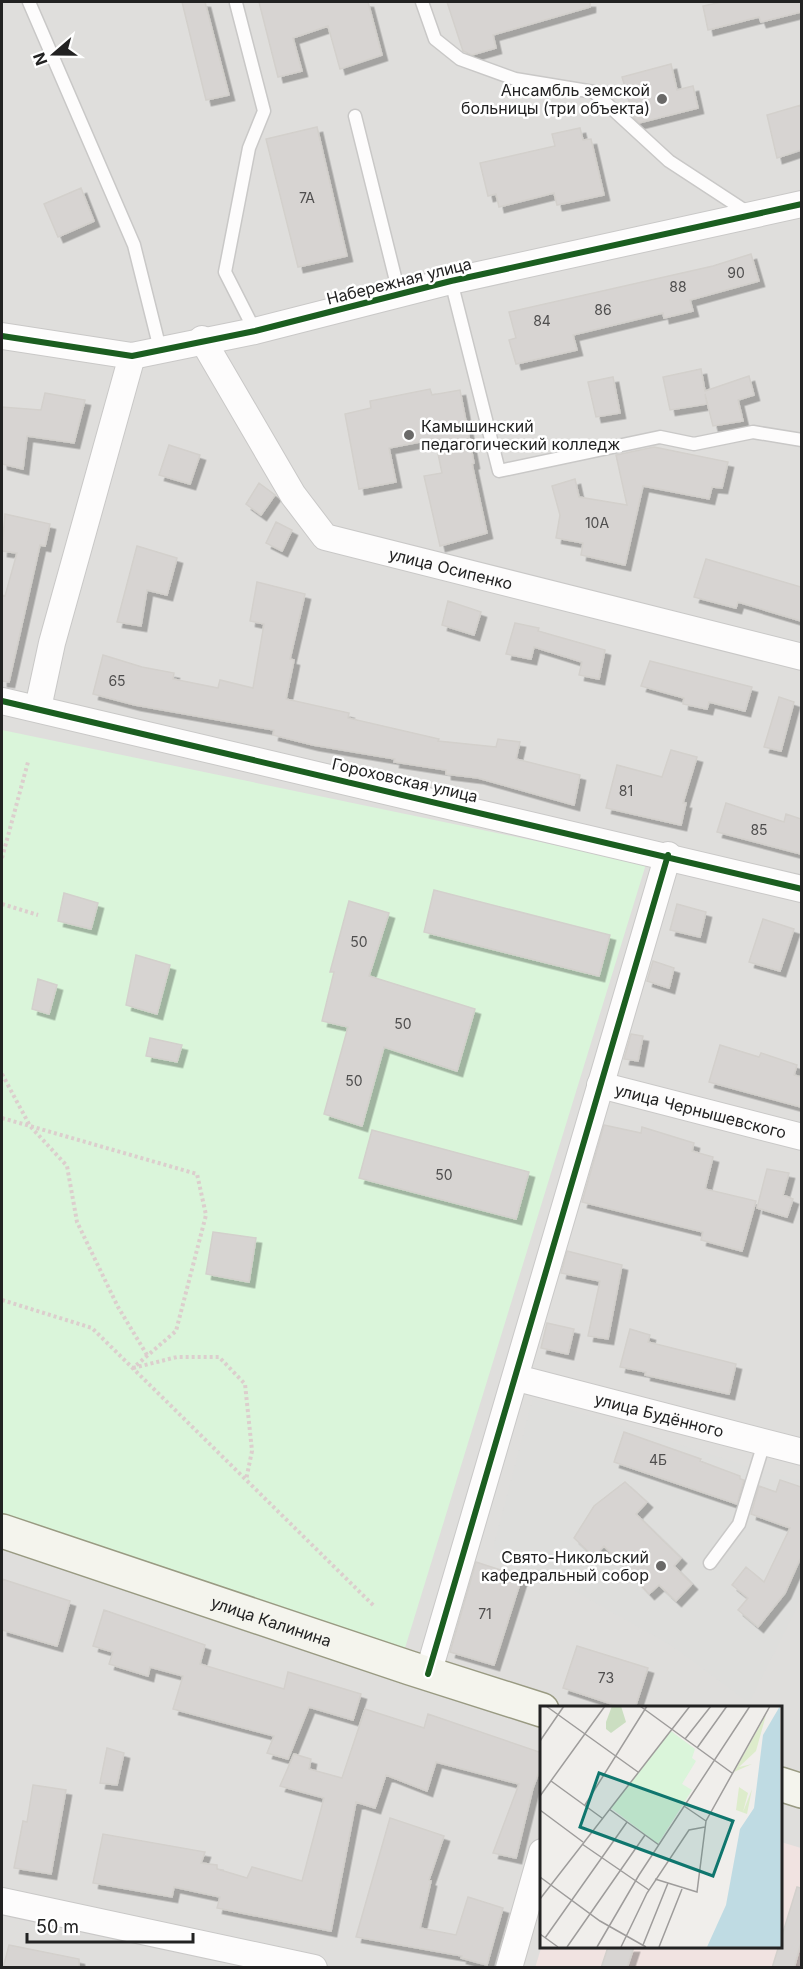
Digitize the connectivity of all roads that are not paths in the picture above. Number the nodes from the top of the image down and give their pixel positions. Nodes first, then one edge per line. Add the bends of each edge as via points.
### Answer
1 (29, 2) edge
2 (422, 2) edge
3 (236, 3) edge
4 (355, 116) dead end
5 (801, 204) edge
6 (750, 215) junction
7 (451, 281) junction
8 (399, 293) junction
9 (255, 331) junction
10 (2, 336) edge
11 (202, 339) junction
12 (160, 349) junction
13 (132, 356) junction
14 (801, 440) edge
15 (801, 657) edge
16 (2, 701) edge
17 (38, 708) junction
18 (668, 855) junction
19 (801, 889) edge
20 (600, 1085) junction
21 (801, 1137) edge
22 (517, 1378) junction
23 (764, 1443) junction
24 (801, 1452) edge
25 (2, 1531) edge
26 (710, 1563) dead end
27 (428, 1674) junction
28 (540, 1709) edge
29 (782, 1785) edge
30 (801, 1791) edge
31 (540, 1859) edge
32 (2, 1901) edge
33 (314, 1968) edge
34 (509, 1968) edge

1 - 12 lane via 134,245
2 - 6 lane via 435,39 460,59 515,79 594,92 669,161
3 - 9 lane via 264,111 249,148 225,272
4 - 8 lane
5 - 6 street, Набережная улица
6 - 7 street, Набережная улица
7 - 8 street, Набережная улица
7 - 14 lane via 499,471 660,437 694,444 753,432
8 - 9 street, Набережная улица
9 - 11 street, Набережная улица
10 - 13 street, Набережная улица
11 - 12 street, Набережная улица
11 - 15 street, улица Осипенко via 293,495 325,537
12 - 13 street, Набережная улица
13 - 17 street via 52,643
16 - 17 street, Гороховская улица
17 - 18 street, Гороховская улица
18 - 19 street, Гороховская улица
18 - 20 street
20 - 21 street, улица Чернышевского
20 - 22 street
22 - 23 street, улица Будённого
22 - 27 street
23 - 24 street, улица Будённого
23 - 26 lane via 739,1524
25 - 27 street, улица Калинина
27 - 28 street, улица Калинина
29 - 30 street
31 - 34 street
32 - 33 street

